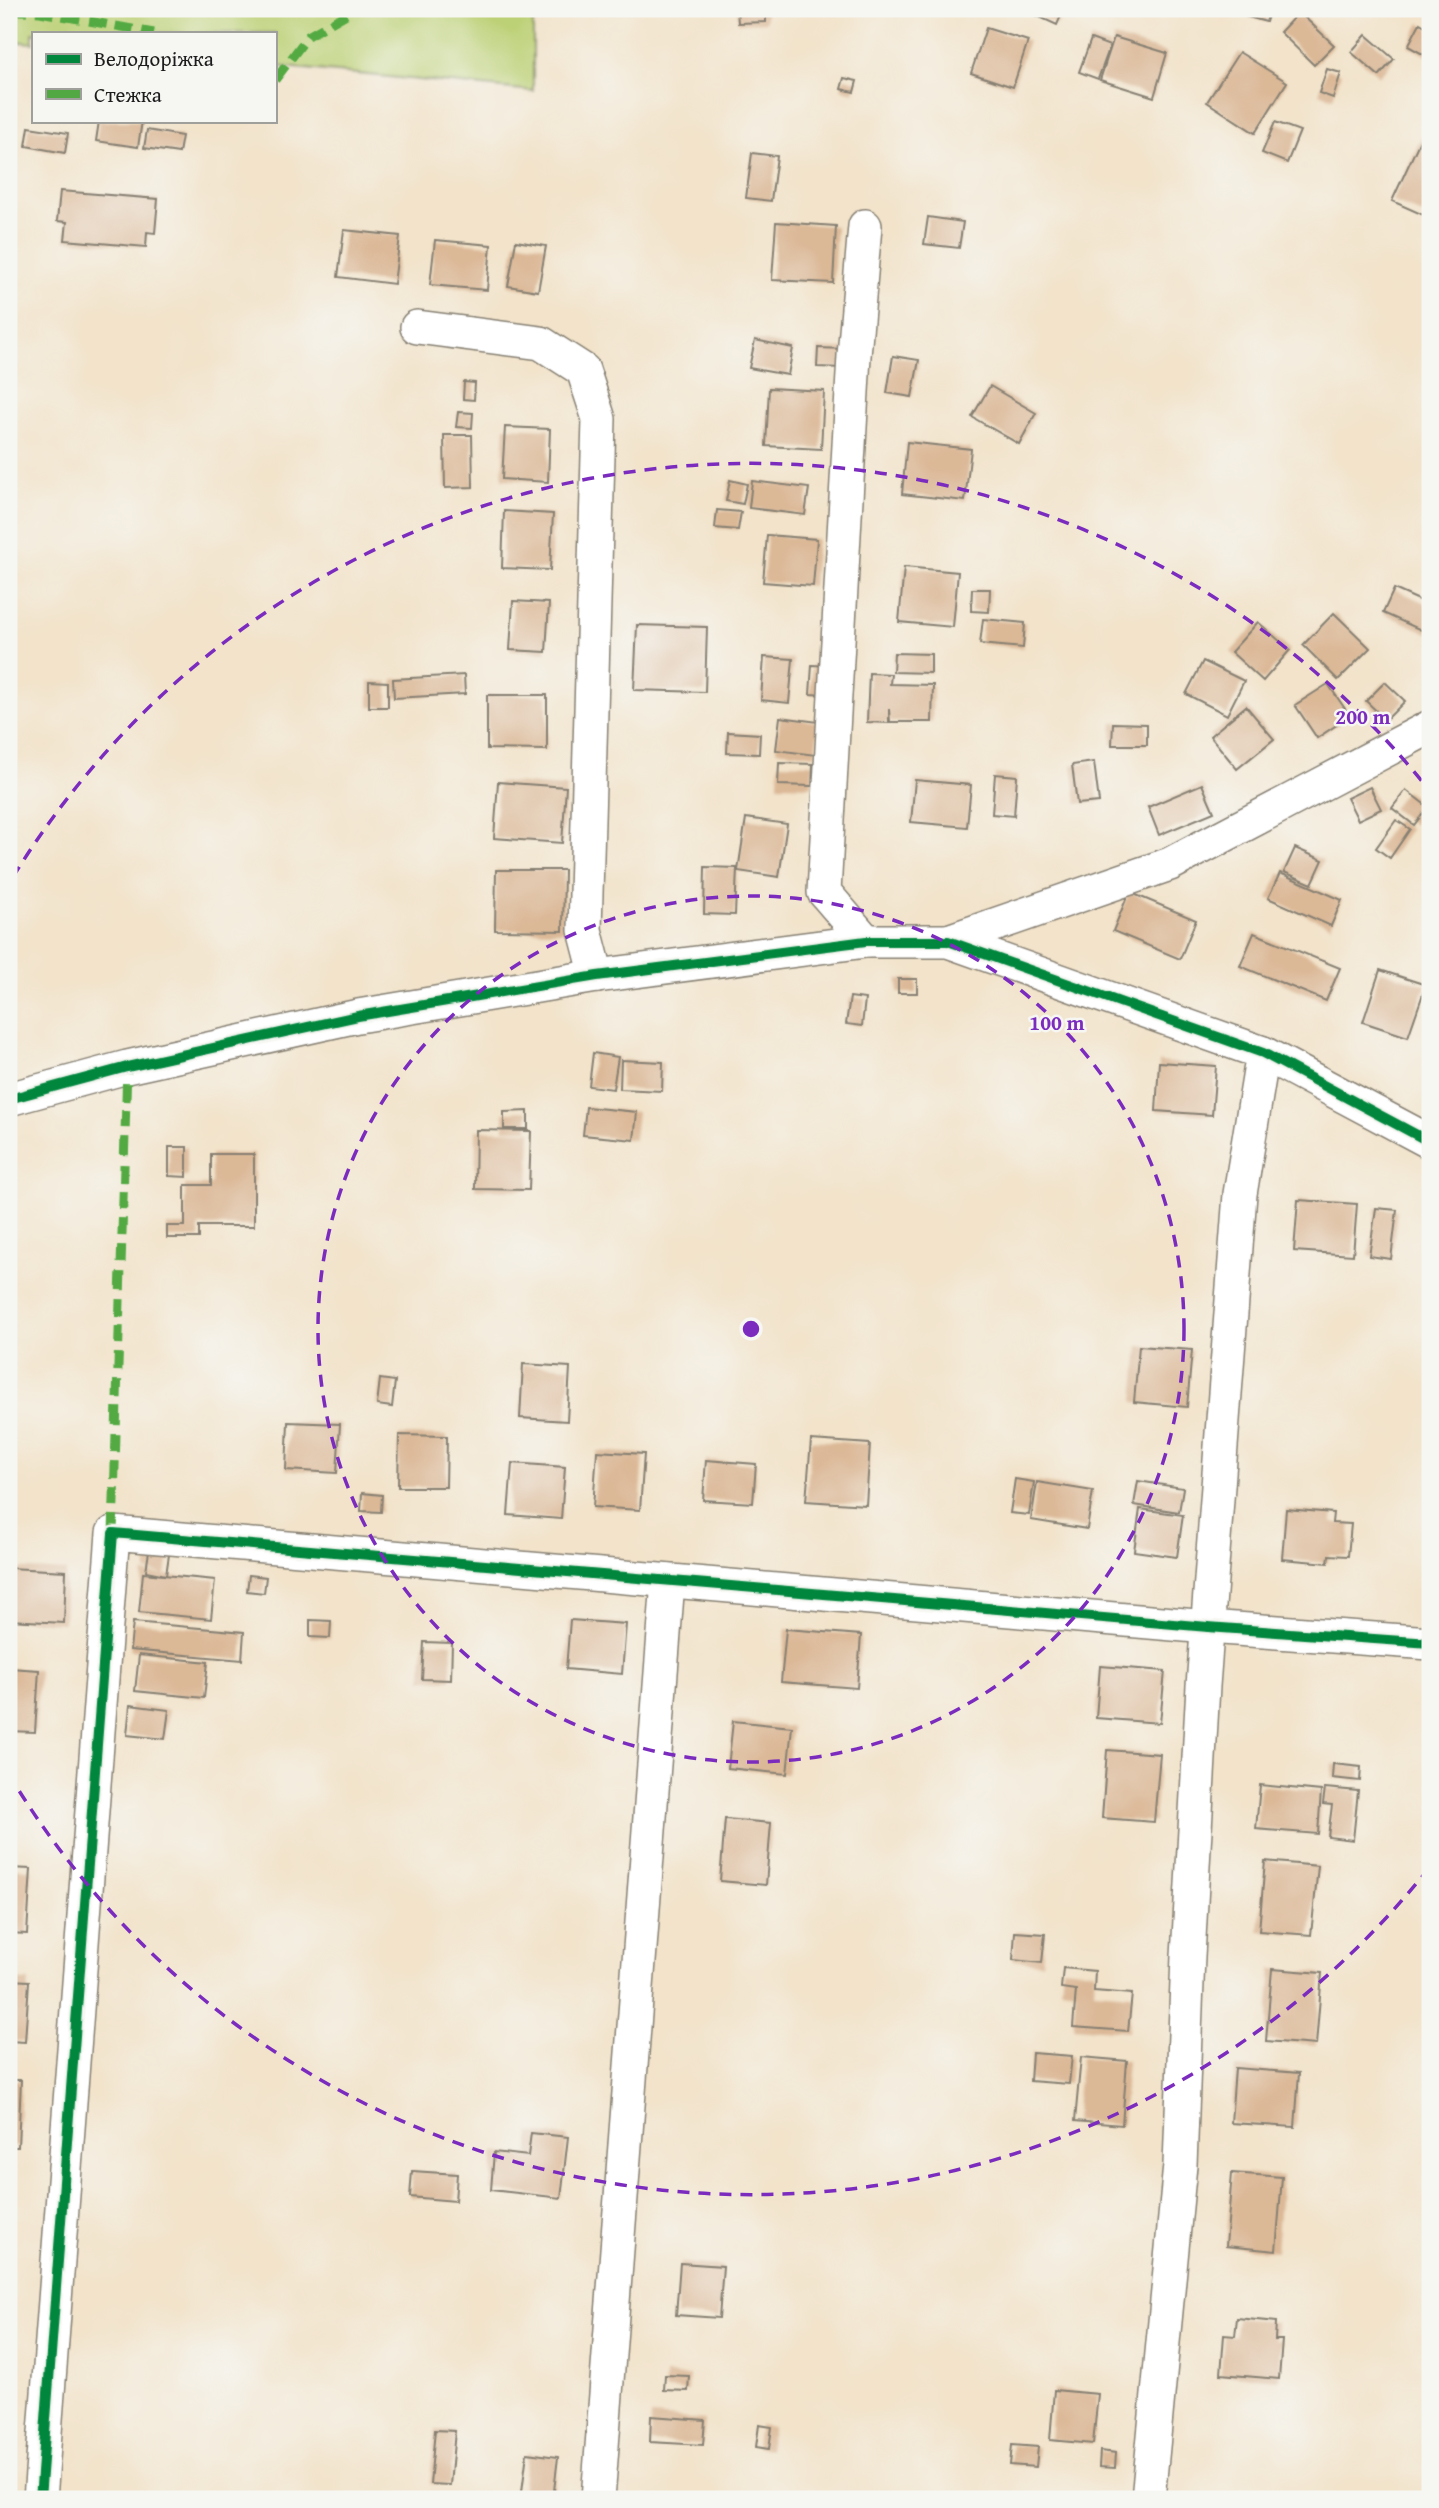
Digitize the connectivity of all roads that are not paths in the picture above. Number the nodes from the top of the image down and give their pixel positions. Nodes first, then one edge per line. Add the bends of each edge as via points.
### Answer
1 (865, 226) dead end
2 (417, 327) dead end
3 (1430, 727) edge
4 (866, 941) junction
5 (948, 941) junction
6 (597, 976) junction
7 (1263, 1053) junction
8 (9, 1099) edge
9 (1430, 1142) edge
10 (668, 1581) junction
11 (1208, 1627) junction
12 (1430, 1643) edge
13 (40, 2499) edge
14 (598, 2499) edge
15 (1148, 2499) edge

1 - 4 street via 824,892
2 - 6 street via 541,343 583,370 599,419 584,930
3 - 5 street via 1170,864
4 - 5 street
4 - 6 street
5 - 7 street
6 - 8 street via 358,1016 127,1067
7 - 9 street
7 - 11 street via 1240,1194
10 - 11 street
10 - 13 street via 113,1533
10 - 14 street
11 - 12 street
11 - 15 street via 1180,2165

